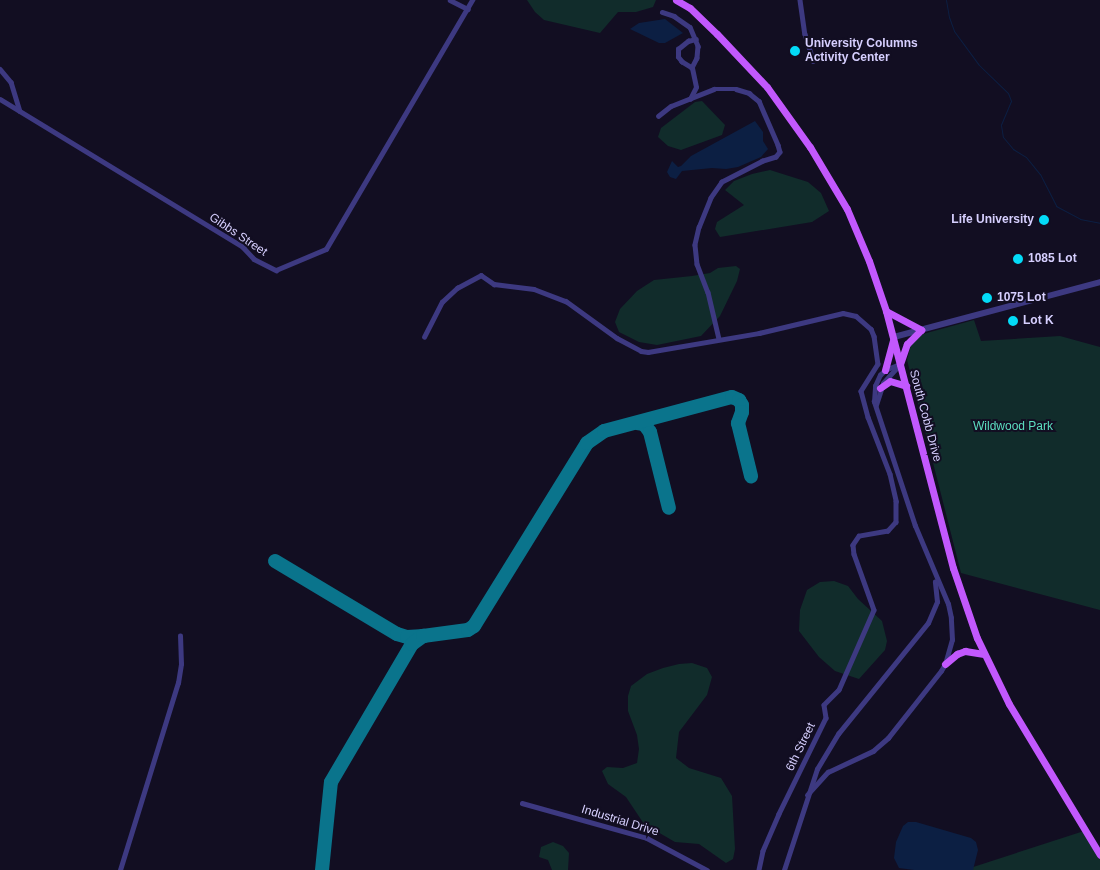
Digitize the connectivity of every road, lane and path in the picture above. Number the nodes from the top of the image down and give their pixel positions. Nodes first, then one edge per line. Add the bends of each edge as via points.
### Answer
1 (450, 0) edge
2 (472, 0) edge
3 (676, 0) edge
4 (686, 0) edge
5 (800, 0) edge
6 (690, 8) junction
7 (468, 9) junction
8 (662, 12) dead end
9 (696, 39) junction
10 (813, 60) dead end
11 (692, 68) junction
12 (0, 69) edge
13 (0, 99) edge
14 (690, 99) junction
15 (20, 111) junction
16 (658, 116) dead end
17 (1100, 282) edge
18 (886, 311) junction
19 (921, 330) junction
20 (424, 337) dead end
21 (894, 337) junction
22 (719, 339) junction
23 (900, 364) junction
24 (885, 370) junction
25 (906, 386) junction
26 (880, 388) junction
27 (876, 407) junction
28 (934, 575) junction
29 (180, 636) dead end
30 (984, 654) junction
31 (945, 664) junction
32 (807, 796) junction
33 (522, 803) dead end
34 (1100, 855) edge
35 (120, 870) edge
36 (707, 870) edge
37 (759, 870) edge
38 (784, 870) edge

1 - 7 street
2 - 7 street, Gibbs Street
3 - 6 main road, South Cobb Drive
4 - 6 main road, South Cobb Drive
5 - 10 street
6 - 18 main road, South Cobb Drive via 766,87 810,147 854,225
7 - 15 street, Gibbs Street via 326,249 276,270
8 - 9 street via 690,27
9 - 11 street via 698,51
9 - 11 street via 678,49 678,57
11 - 14 street via 696,86
12 - 15 street via 11,82
13 - 15 street, Gibbs Street
14 - 16 street via 671,106
14 - 22 street via 722,87 748,93 762,107 780,152 776,157 722,182 711,198 699,227 695,245 697,264 708,292
17 - 19 street
18 - 19 main road
18 - 21 main road, South Cobb Drive
19 - 21 street
19 - 23 main road via 908,344
20 - 22 street via 442,302 457,288 481,275 494,284 534,289 566,301 640,351 660,352
21 - 23 main road, South Cobb Drive
21 - 24 main road
22 - 37 street, 6th Street via 842,314 856,316 872,329 878,364 861,391 890,474 896,507 896,522 891,529 856,539 854,554 874,610 839,690 824,705 826,718 779,814
23 - 24 street
23 - 25 main road, South Cobb Drive
23 - 26 street
24 - 27 street via 875,386 873,399
25 - 26 main road via 890,381
25 - 30 main road, South Cobb Drive via 953,568
26 - 27 street
27 - 28 street
28 - 31 street via 951,618 952,640
28 - 32 street via 937,602 928,623 838,734 817,769
29 - 35 street via 182,664 178,684
30 - 31 main road via 965,651
30 - 34 main road, South Cobb Drive via 1018,720
31 - 32 street via 882,744 828,772
32 - 38 street
33 - 36 street, Industrial Drive via 647,838

